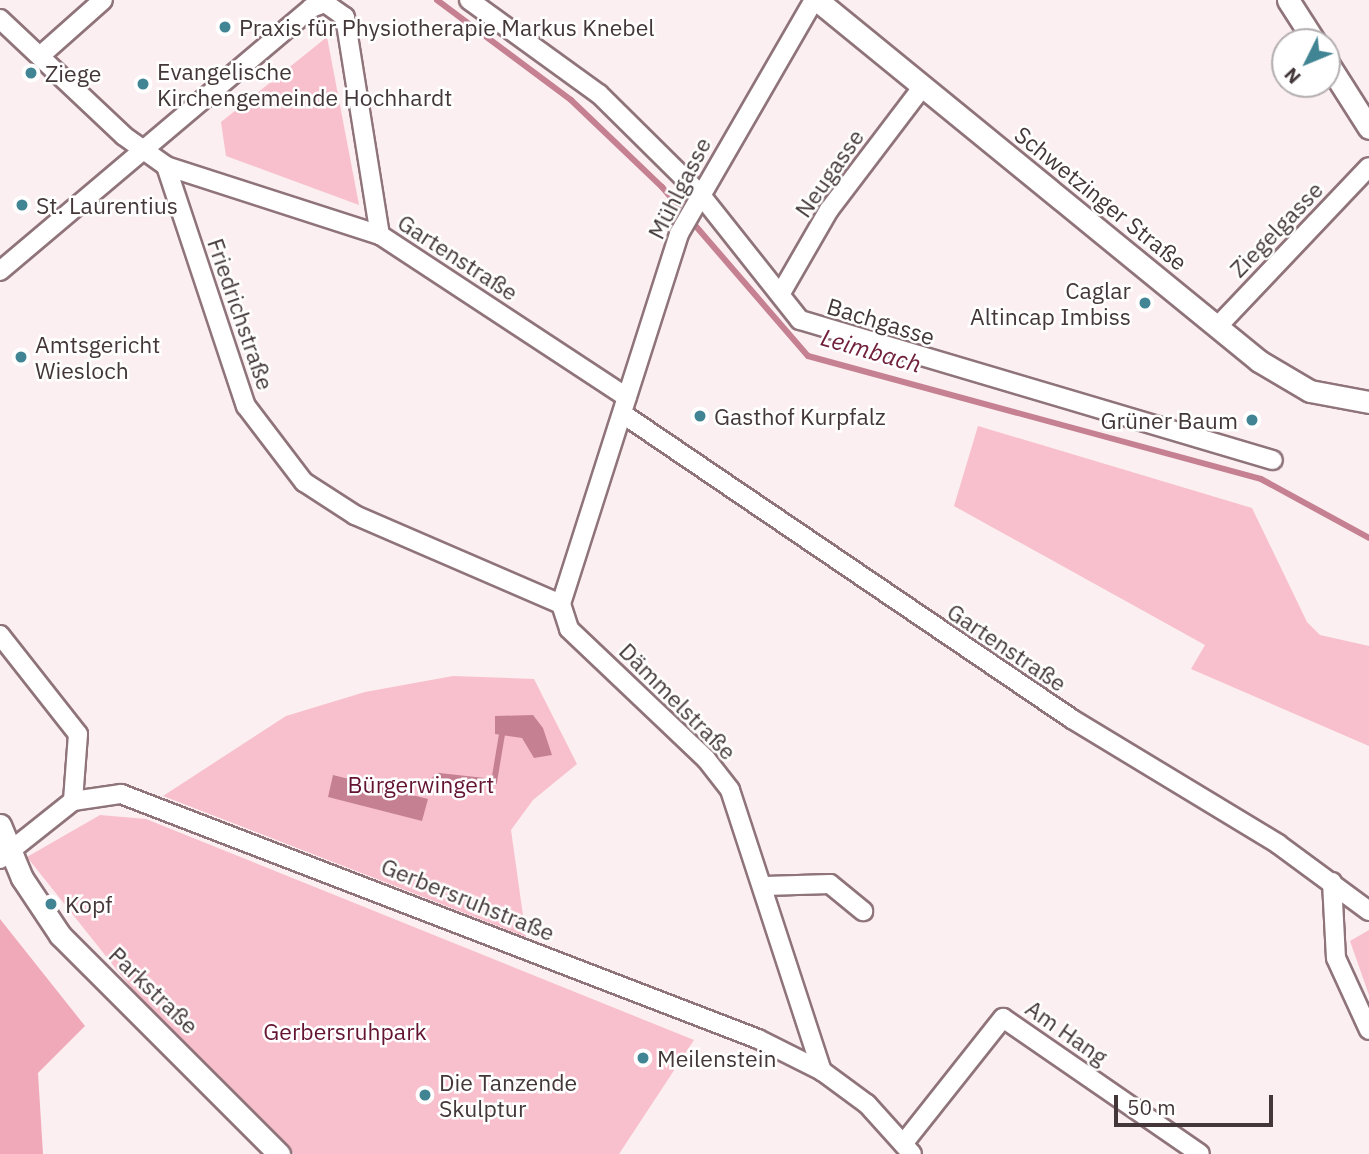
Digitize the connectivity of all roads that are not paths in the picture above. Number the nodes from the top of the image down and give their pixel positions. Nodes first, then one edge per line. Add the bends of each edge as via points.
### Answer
1 (103, 0) edge
2 (469, 0) edge
3 (816, 0) edge
4 (1289, 0) edge
5 (0, 19) edge
6 (1306, 28) edge
7 (40, 56) junction
8 (1341, 84) edge
9 (923, 86) junction
10 (1369, 128) edge
11 (144, 152) junction
12 (166, 166) junction
13 (1369, 167) edge
14 (697, 199) junction
15 (380, 235) junction
16 (0, 271) edge
17 (781, 293) junction
18 (1218, 326) junction
19 (1369, 402) edge
20 (625, 406) junction
21 (1273, 460) dead end
22 (561, 604) junction
23 (0, 635) edge
24 (74, 801) junction
25 (0, 825) edge
26 (5, 855) edge
27 (1332, 881) junction
28 (765, 886) junction
29 (863, 911) dead end
30 (1369, 911) edge
31 (1369, 1030) edge
32 (822, 1071) junction
33 (908, 1149) edge
34 (279, 1154) edge
35 (1200, 1154) edge

1 - 7 street
2 - 14 street, Bachgasse via 599,94
3 - 9 street, Schwetzinger Straße
3 - 14 street, Mühlgasse
4 - 6 street
5 - 7 street
7 - 11 street
8 - 10 street
9 - 17 street, Neugasse via 829,211
9 - 18 street, Schwetzinger Straße
11 - 12 street
11 - 15 street via 311,8 332,4 345,17
11 - 16 street
12 - 15 street, Gartenstraße
12 - 22 street, Friedrichstraße via 246,406 304,482 355,515
13 - 18 street, Ziegelgasse
14 - 17 street, Bachgasse
14 - 20 street, Mühlgasse via 679,234
15 - 20 street, Gartenstraße
17 - 21 street, Bachgasse via 800,320 819,329
18 - 19 street, Schwetzinger Straße via 1284,379
20 - 22 street
20 - 27 street, Gartenstraße via 1072,719
22 - 28 street, Dämmelstraße via 569,629 706,759 730,790
23 - 24 street via 79,734
24 - 26 street, Gerbersruhstraße
24 - 32 street, Gerbersruhstraße via 121,794 187,816 693,1010
25 - 26 street
26 - 34 street, Parkstraße via 60,935
27 - 30 street, Gartenstraße
27 - 31 street via 1336,958
28 - 29 street via 830,884
28 - 32 street, Dämmelstraße
32 - 33 street, Gerbersruhstraße via 867,1104
33 - 35 street, Am Hang via 1003,1018

